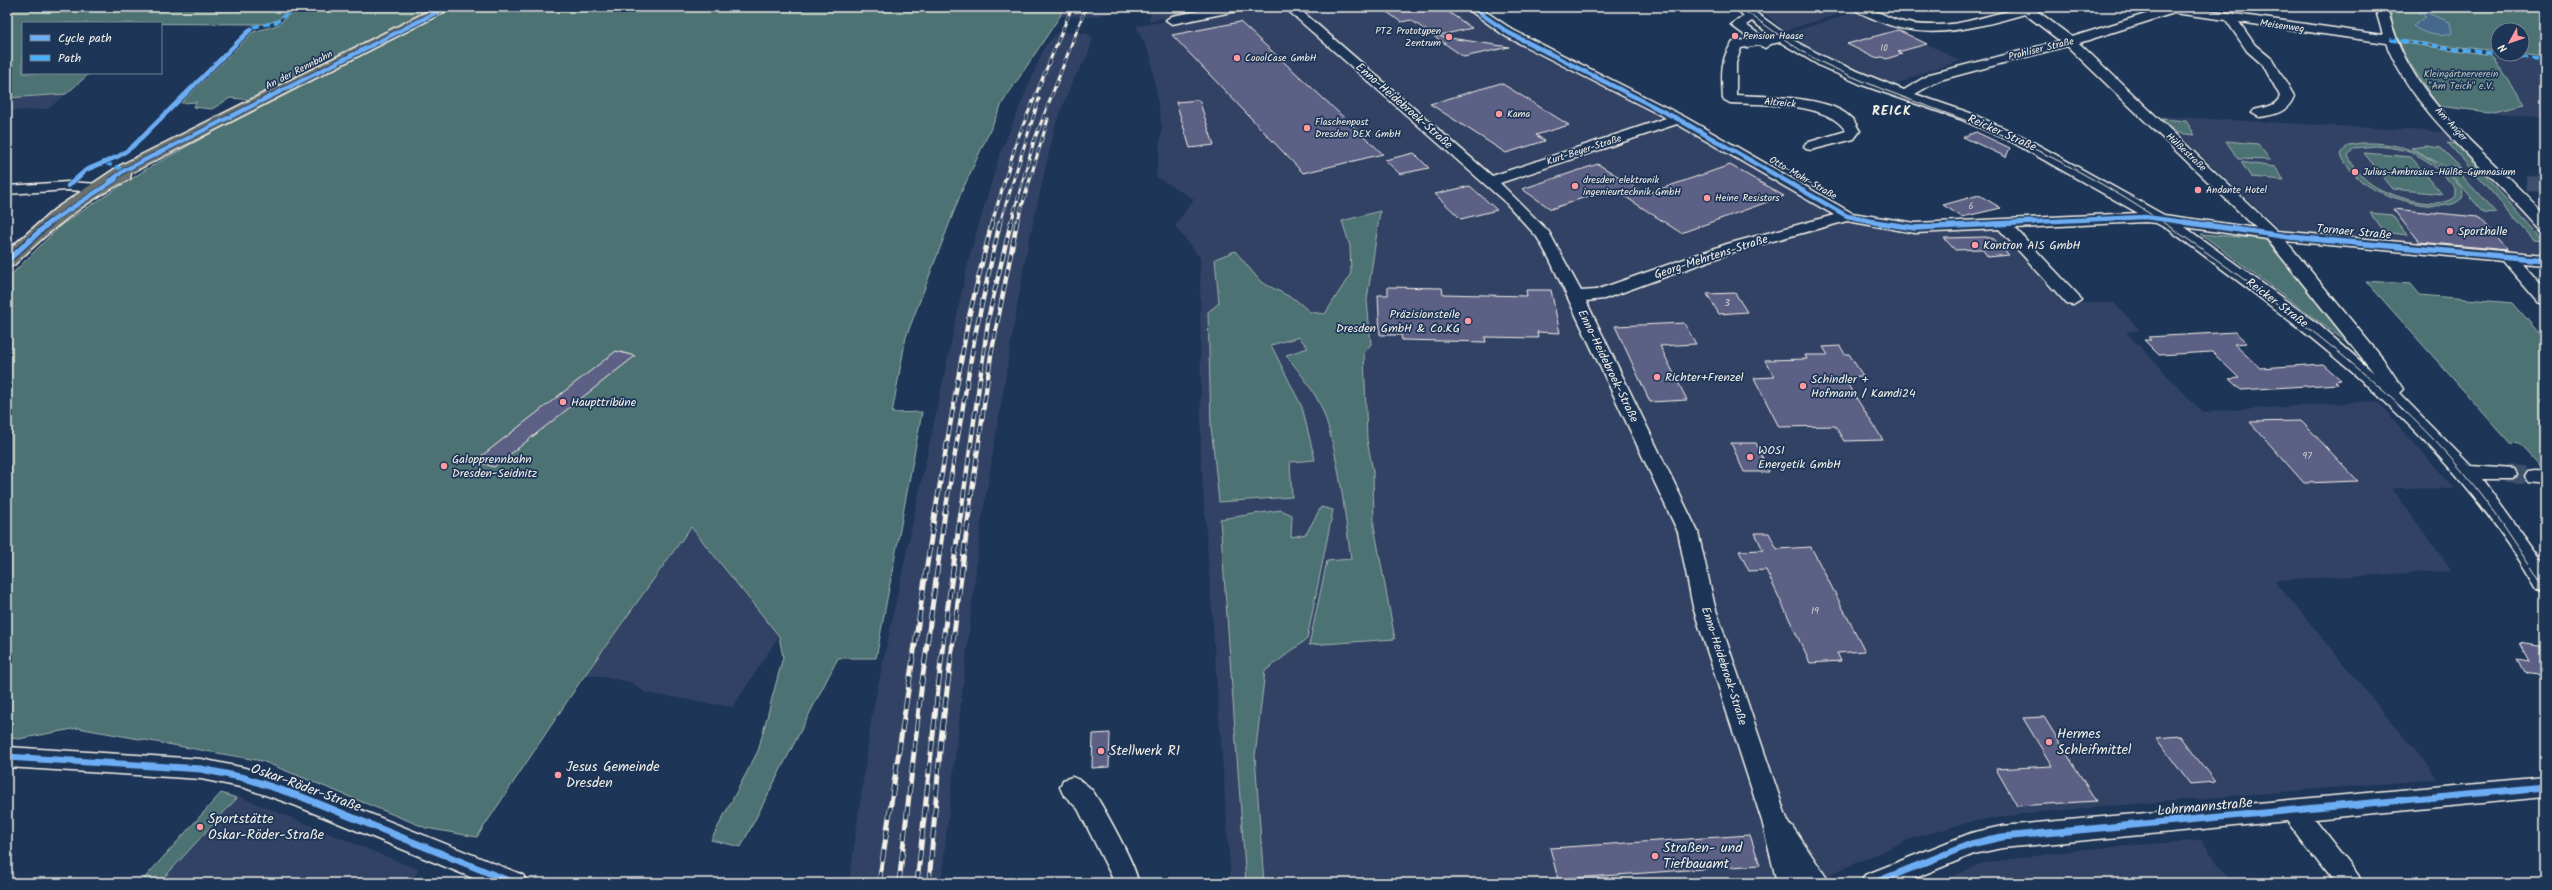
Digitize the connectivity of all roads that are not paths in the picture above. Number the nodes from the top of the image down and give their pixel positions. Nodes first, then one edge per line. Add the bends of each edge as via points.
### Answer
1 (447, 7) edge
2 (1237, 7) edge
3 (1290, 7) edge
4 (1471, 7) edge
5 (1740, 7) edge
6 (1859, 7) edge
7 (2381, 7) edge
8 (2031, 8) edge
9 (2177, 8) edge
10 (1753, 16) junction
11 (2231, 19) junction
12 (1172, 20) dead end
13 (1783, 38) junction
14 (2390, 40) junction
15 (1759, 41) junction
16 (2070, 42) junction
17 (1836, 82) dead end
18 (1850, 88) dead end
19 (1870, 96) dead end
20 (1904, 96) junction
21 (2258, 113) dead end
22 (1678, 119) junction
23 (1811, 146) dead end
24 (1490, 181) junction
25 (2505, 181) junction
26 (2526, 183) tunnel mouth
27 (104, 185) junction
28 (7, 190) edge
29 (1847, 216) junction
30 (2162, 218) junction
31 (2003, 224) junction
32 (2545, 226) edge
33 (2272, 234) junction
34 (2508, 257) junction
35 (2545, 260) edge
36 (7, 261) edge
37 (1575, 297) junction
38 (2545, 298) edge
39 (2073, 300) dead end
40 (2368, 365) junction
41 (2466, 472) junction
42 (2506, 474) tunnel mouth
43 (2545, 584) edge
44 (7, 757) edge
45 (1072, 787) dead end
46 (2545, 787) edge
47 (2294, 812) junction
48 (1775, 821) junction
49 (514, 883) edge
50 (1125, 883) edge
51 (1790, 883) edge
52 (1817, 883) edge
53 (1874, 883) edge
54 (2349, 883) edge

1 - 27 main road, An der Rennbahn via 161,153
2 - 12 street
3 - 24 street, Enno-Heidebroek-Straße
4 - 22 street, Otto-Mohr-Straße via 1515,36
5 - 10 street
6 - 8 street via 1903,26 1925,30 1953,29
7 - 14 street, Am Anger
8 - 16 street, Hülßestraße
9 - 11 street, Meisenweg
9 - 16 street, Prohliser Straße
10 - 13 street
10 - 15 street via 1737,25
11 - 14 street, Meisenweg
11 - 21 street via 2251,48 2268,62 2287,96 2284,104 2272,111
13 - 15 street, Altreick
13 - 20 street via 1810,56 1846,74
14 - 25 street, Am Anger via 2408,74 2431,104
15 - 17 street
15 - 23 street, Altreick via 1737,45 1734,48 1729,72 1730,99 1823,108 1851,124 1853,131 1849,136
16 - 20 street, Prohliser Straße via 1935,77
16 - 33 street, Hülßestraße
18 - 19 street
20 - 30 street, Reicker Straße via 2022,141
22 - 24 street, Kurt-Beyer-Straße
22 - 29 street, Otto-Mohr-Straße
24 - 37 street, Enno-Heidebroek-Straße via 1530,219 1542,235 1558,260
25 - 26 street
25 - 32 street, Am Anger
27 - 28 street
27 - 36 main road, An der Rennbahn via 45,225
29 - 31 street, Otto-Mohr-Straße via 1915,228
29 - 37 street, Georg-Mehrtens-Straße via 1732,248 1598,295
30 - 31 street, Otto-Mohr-Straße
30 - 33 street, Tornaer Straße
30 - 40 street, Reicker Straße via 2312,328
31 - 39 street
33 - 34 street, Tornaer Straße
33 - 40 street, Hülßestraße
34 - 35 street, Tornaer Straße
34 - 38 street
37 - 48 street, Enno-Heidebroek-Straße via 1688,532 1704,607
40 - 41 street, Reicker Straße via 2402,406
41 - 42 street
41 - 43 street, Reicker Straße via 2524,549
44 - 49 street, Oskar-Röder-Straße via 201,769 245,778 302,797
45 - 50 street via 1087,802 1125,877
46 - 47 street, Lohrmannstraße
47 - 53 street, Lohrmannstraße via 2002,837 1971,844
47 - 54 street
48 - 51 street, Enno-Heidebroek-Straße
48 - 52 street, Enno-Heidebroek-Straße

